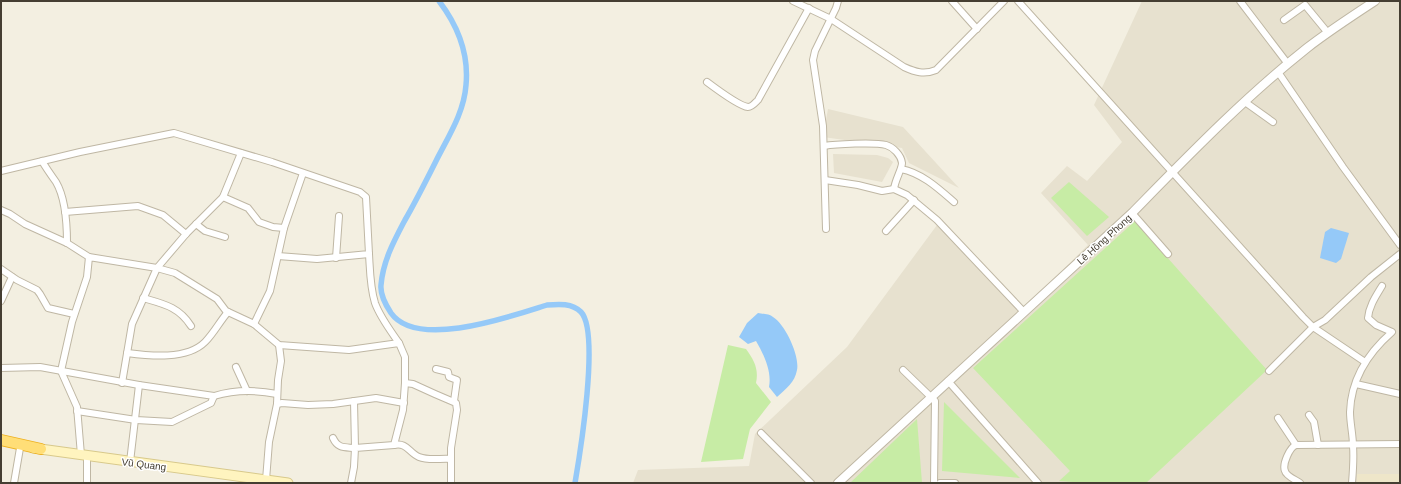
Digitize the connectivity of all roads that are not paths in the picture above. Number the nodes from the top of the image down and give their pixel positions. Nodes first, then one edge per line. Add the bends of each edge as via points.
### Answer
1 (793, 1) edge
2 (838, 1) edge
3 (1004, 1) edge
4 (1018, 1) edge
5 (1240, 1) edge
6 (1375, 1) edge
7 (956, 3) edge
8 (809, 8) junction
9 (831, 19) junction
10 (1284, 20) dead end
11 (977, 29) junction
12 (1328, 33) junction
13 (1288, 64) junction
14 (1278, 72) junction
15 (707, 82) dead end
16 (1245, 102) junction
17 (1273, 122) dead end
18 (824, 146) junction
19 (241, 154) junction
20 (42, 161) junction
21 (902, 169) junction
22 (1, 171) edge
23 (1173, 172) junction
24 (303, 173) junction
25 (825, 180) junction
26 (894, 189) junction
27 (223, 197) junction
28 (914, 200) junction
29 (954, 202) dead end
30 (1, 210) edge
31 (65, 212) junction
32 (1132, 214) junction
33 (339, 216) dead end
34 (196, 224) junction
35 (284, 228) junction
36 (826, 229) dead end
37 (886, 230) dead end
38 (186, 234) junction
39 (225, 237) dead end
40 (67, 243) junction
41 (1400, 244) edge
42 (369, 254) junction
43 (1168, 254) dead end
44 (1400, 254) edge
45 (278, 256) junction
46 (89, 257) junction
47 (336, 258) junction
48 (157, 268) junction
49 (1, 269) edge
50 (12, 277) junction
51 (1382, 286) dead end
52 (143, 298) junction
53 (1, 301) edge
54 (228, 312) junction
55 (1024, 312) junction
56 (74, 314) junction
57 (254, 324) junction
58 (191, 326) dead end
59 (1313, 327) junction
60 (399, 343) junction
61 (279, 345) junction
62 (127, 353) junction
63 (1365, 362) junction
64 (236, 367) dead end
65 (1, 368) edge
66 (436, 369) dead end
67 (903, 370) dead end
68 (61, 371) junction
69 (1269, 371) dead end
70 (948, 381) junction
71 (122, 383) junction
72 (405, 383) junction
73 (1356, 384) junction
74 (139, 386) junction
75 (247, 391) junction
76 (277, 394) junction
77 (1400, 394) edge
78 (214, 396) junction
79 (931, 396) junction
80 (354, 401) junction
81 (454, 401) junction
82 (404, 403) junction
83 (277, 404) junction
84 (77, 412) junction
85 (1310, 415) dead end
86 (1278, 418) dead end
87 (136, 420) junction
88 (761, 433) dead end
89 (333, 438) dead end
90 (1, 440) edge
91 (1, 444) edge
92 (394, 444) junction
93 (1400, 444) edge
94 (1296, 445) junction
95 (1318, 445) junction
96 (1354, 445) junction
97 (1, 447) edge
98 (20, 448) junction
99 (355, 448) junction
100 (41, 449) junction
101 (84, 455) junction
102 (451, 459) junction
103 (130, 462) junction
104 (266, 480) junction
105 (14, 483) edge
106 (88, 483) edge
107 (288, 483) edge
108 (351, 483) edge
109 (451, 483) edge
110 (811, 483) edge
111 (838, 483) edge
112 (934, 483) edge
113 (940, 483) edge
114 (955, 483) edge
115 (1038, 483) edge
116 (1300, 483) edge
117 (1352, 483) edge

1 - 8 street
2 - 9 street
3 - 11 street
4 - 23 street
5 - 13 street
6 - 12 street, Lê Hồng Phong
7 - 11 street
8 - 9 street
8 - 15 street via 758,100 752,106 745,106
9 - 11 street via 904,67 922,73 936,70
9 - 18 street via 813,60
10 - 12 street via 1305,5
12 - 13 street, Lê Hồng Phong
13 - 14 street, Lê Hồng Phong
14 - 16 street, Lê Hồng Phong
14 - 41 street
16 - 17 street
16 - 23 street, Lê Hồng Phong
18 - 21 street via 885,145 900,158
18 - 25 street
19 - 20 street via 171,133
19 - 24 street
19 - 27 street
20 - 22 street
20 - 31 street via 56,183
21 - 26 street via 897,175
21 - 29 street via 927,180
23 - 32 street, Lê Hồng Phong
23 - 59 street
24 - 35 street
24 - 42 street via 360,192 366,197
25 - 26 street via 887,191
25 - 36 street
26 - 28 street
27 - 34 street
27 - 35 street via 248,208 259,222
28 - 37 street
28 - 55 street via 937,220
30 - 40 street
31 - 38 street via 138,206 163,215
31 - 40 street
32 - 43 street
32 - 55 street, Lê Hồng Phong
33 - 47 street
34 - 38 street
34 - 39 street
35 - 45 street
38 - 48 street
40 - 46 street
42 - 47 street
42 - 60 street via 375,305
44 - 59 street
45 - 47 street
45 - 57 street via 268,296
46 - 48 street
46 - 56 street via 87,277
48 - 52 street
48 - 54 street via 180,276 217,299
49 - 50 street
50 - 53 street
50 - 56 street via 37,290 48,308
51 - 63 street via 1372,303 1368,318 1376,325 1392,332
52 - 58 street via 174,309
52 - 62 street via 132,324
54 - 57 street
54 - 62 street via 205,342 192,350 159,356
55 - 70 street, Lê Hồng Phong
56 - 68 street
57 - 61 street
59 - 63 street
59 - 69 street
60 - 61 street via 349,350
60 - 72 street via 405,357
61 - 76 street via 281,361
62 - 71 street
63 - 73 street
64 - 75 street
65 - 68 street via 40,367
66 - 81 street via 448,372 449,377 457,380
67 - 79 street
68 - 71 street
68 - 84 street
70 - 79 street, Lê Hồng Phong
70 - 115 street
71 - 74 street
72 - 81 street
72 - 82 street
73 - 77 street
73 - 96 street via 1350,412
74 - 78 street
74 - 87 street
75 - 76 street
75 - 78 street
76 - 83 street
78 - 87 street via 211,403 172,422
79 - 111 street, Lê Hồng Phong
79 - 112 street via 935,401
80 - 82 street via 379,399
80 - 83 street via 308,405
80 - 99 street
81 - 102 street via 457,406
82 - 92 street
83 - 104 street via 268,442
84 - 87 street
84 - 101 street
85 - 95 street via 1314,422
86 - 94 street
87 - 103 street
88 - 110 street
89 - 99 street via 339,446
90 - 100 highway
91 - 100 main road, Vũ Quang
92 - 99 street
92 - 102 street via 406,446 419,457
93 - 96 street
94 - 95 street
94 - 116 street via 1290,450 1284,470
95 - 96 street
96 - 117 street
97 - 98 highway
98 - 100 highway
98 - 105 street
99 - 108 street
100 - 101 main road, Vũ Quang
101 - 103 main road, Vũ Quang
101 - 106 street
102 - 109 street
103 - 104 main road, Vũ Quang
104 - 107 main road, Vũ Quang
113 - 114 street

